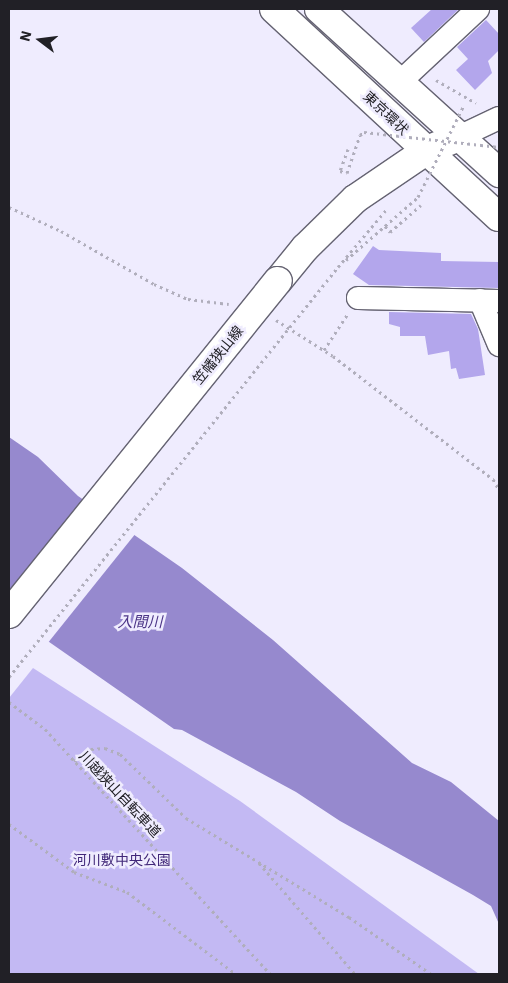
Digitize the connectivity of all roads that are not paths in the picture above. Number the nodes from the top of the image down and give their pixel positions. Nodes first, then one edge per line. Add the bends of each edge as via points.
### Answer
1 (274, 9) edge
2 (319, 9) edge
3 (478, 9) edge
4 (400, 82) junction
5 (499, 118) edge
6 (444, 142) junction
7 (499, 173) edge
8 (499, 217) edge
9 (358, 298) road end
10 (490, 300) edge
11 (499, 345) edge
12 (9, 614) edge

1 - 6 main road, 東京環状
2 - 4 main road, 東京環状
3 - 4 street
4 - 6 main road, 東京環状
5 - 6 street
6 - 7 main road, 東京環状
6 - 8 main road, 東京環状
6 - 12 main road, 笠幡狭山線, bridge via 355,199 305,248
9 - 10 street
10 - 11 street

